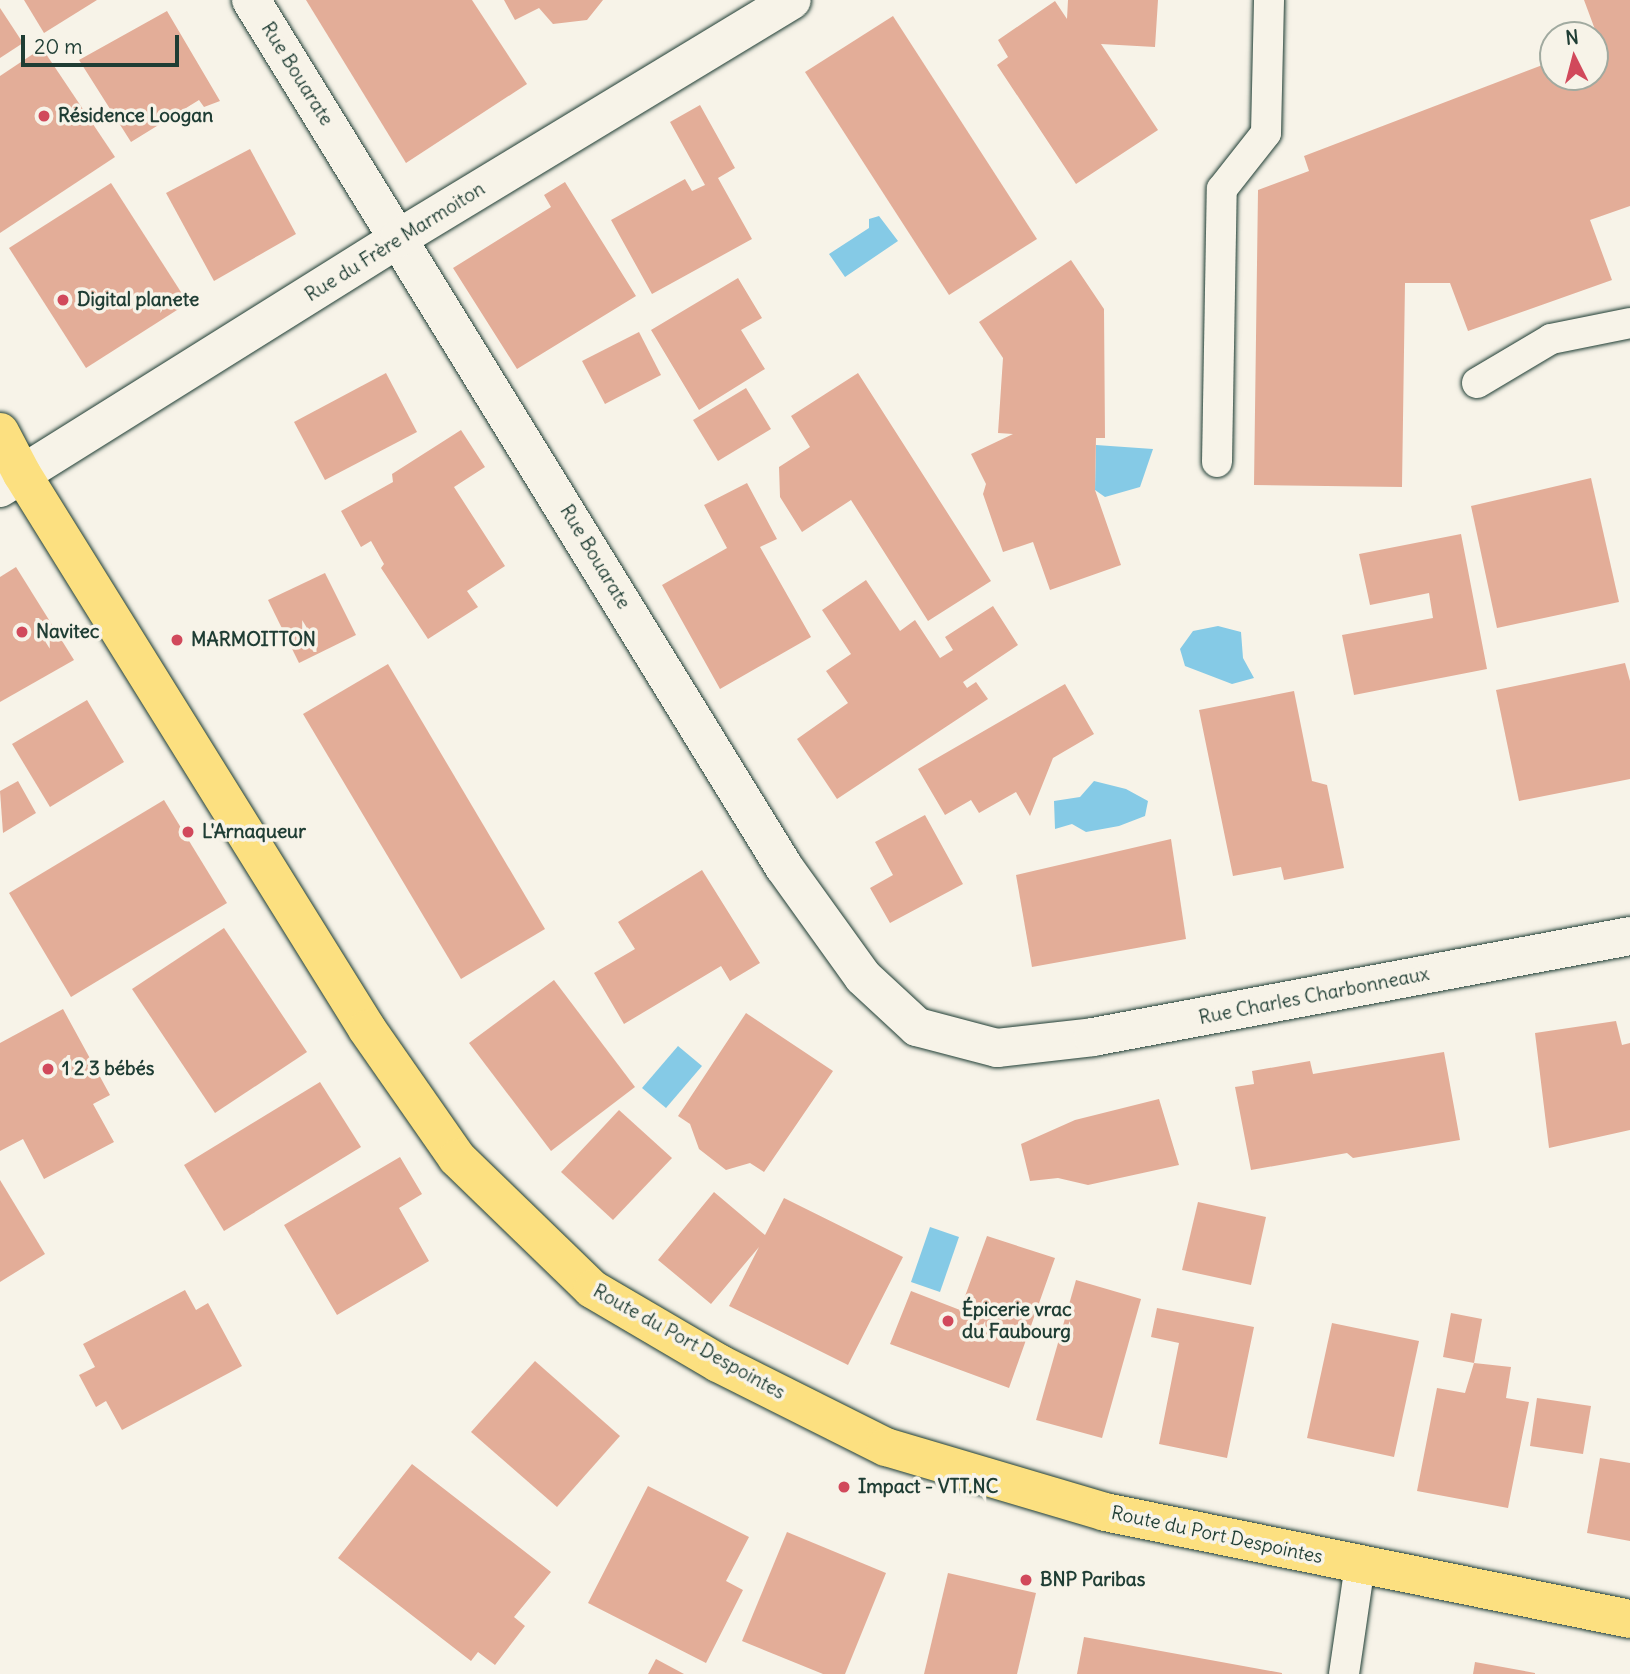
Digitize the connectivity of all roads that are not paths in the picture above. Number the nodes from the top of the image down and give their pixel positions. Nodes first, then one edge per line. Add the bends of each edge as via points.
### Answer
1 (251, 0) edge
2 (792, 0) edge
3 (1269, 0) edge
4 (399, 238) junction
5 (1630, 323) edge
6 (1477, 383) dead end
7 (0, 432) edge
8 (1217, 462) dead end
9 (11, 481) edge
10 (1630, 936) edge
11 (997, 1048) joint
12 (1360, 1564) junction
13 (1630, 1619) edge
14 (1344, 1674) edge

1 - 4 street, Rue Bouarate
2 - 4 street, Rue du Frère Marmoiton
3 - 8 lane via 1266,133 1223,189
4 - 9 street, Rue du Frère Marmoiton
4 - 11 street, Rue Bouarate via 784,867 863,976 918,1027
5 - 6 lane via 1551,339
7 - 9 main road, Route du Port Despointes
9 - 12 main road, Route du Port Despointes via 367,1029 449,1147 592,1289 718,1363 886,1447 1105,1512
10 - 11 street, Rue Charles Charbonneaux via 1093,1037
12 - 13 main road, Route du Port Despointes
12 - 14 lane

